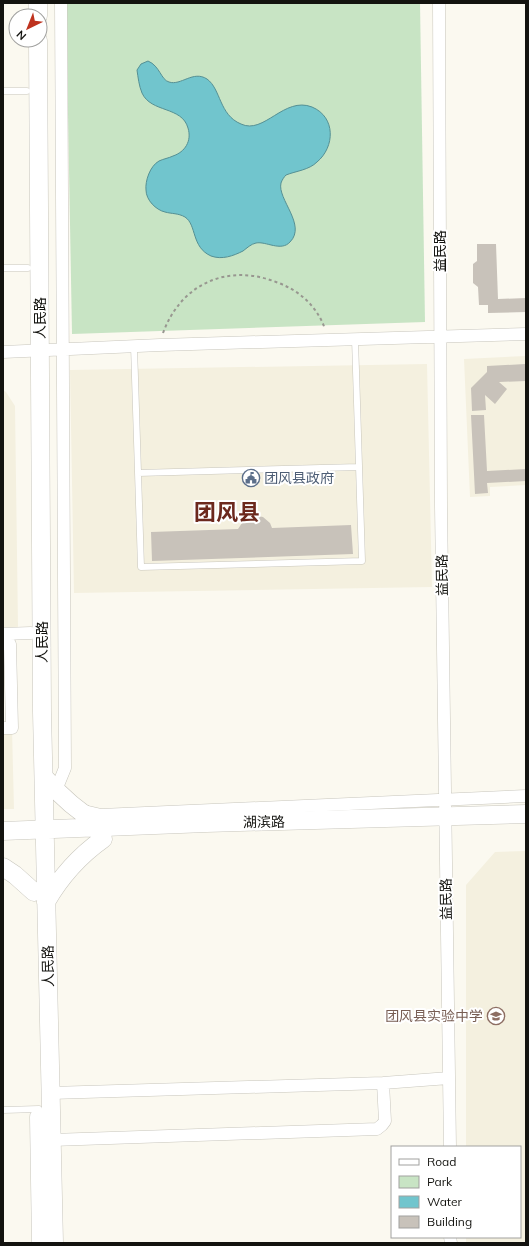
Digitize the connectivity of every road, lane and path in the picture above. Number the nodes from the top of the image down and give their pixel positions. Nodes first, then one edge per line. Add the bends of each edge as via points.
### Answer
1 (61, 3) edge
2 (438, 3) edge
3 (27, 48) edge
4 (38, 48) edge
5 (27, 90) junction
6 (3, 91) edge
7 (3, 268) edge
8 (28, 268) junction
9 (526, 334) edge
10 (440, 337) junction
11 (355, 339) junction
12 (328, 340) junction
13 (160, 345) junction
14 (134, 346) junction
15 (63, 350) junction
16 (34, 351) junction
17 (3, 352) edge
18 (359, 467) junction
19 (138, 473) junction
20 (31, 633) junction
21 (3, 634) edge
22 (3, 644) edge
23 (3, 728) edge
24 (44, 777) junction
25 (56, 790) junction
26 (526, 796) edge
27 (77, 809) junction
28 (526, 814) edge
29 (445, 815) junction
30 (526, 825) edge
31 (3, 832) edge
32 (103, 833) junction
33 (39, 836) junction
34 (3, 843) edge
35 (3, 867) edge
36 (40, 897) junction
37 (449, 1078) junction
38 (383, 1083) junction
39 (51, 1093) junction
40 (38, 1109) junction
41 (3, 1110) edge
42 (52, 1140) junction
43 (450, 1146) edge
44 (41, 1243) edge
45 (54, 1243) edge

1 - 15 street
2 - 10 street, 益民路
3 - 5 street, 人民路
4 - 16 street, 人民路
5 - 6 lane
5 - 8 street, 人民路
7 - 8 lane
8 - 16 street, 人民路
9 - 10 street
10 - 11 street
10 - 29 street, 益民路
11 - 12 street
11 - 18 lane
12 - 13 street
12 - 13 path via 319,316 302,296 286,285 266,278 243,275 211,281 194,290 173,312
13 - 14 street
14 - 15 street
14 - 19 lane
15 - 16 street
15 - 25 street via 65,768
16 - 17 street
16 - 20 street, 人民路
16 - 24 street, 人民路
18 - 19 lane
18 - 19 lane via 362,561 141,567
20 - 21 street
20 - 33 street, 人民路
22 - 23 street via 10,644 12,728
24 - 25 street
24 - 33 street, 人民路
25 - 27 street
26 - 29 street
27 - 29 street via 101,815
27 - 32 street
28 - 29 street, 湖滨路
29 - 30 street, 湖滨路
29 - 32 street, 湖滨路 via 207,834
29 - 37 street, 益民路
31 - 33 street, 湖滨路
32 - 33 street, 湖滨路
32 - 36 street via 69,868 57,885
33 - 34 street, 湖滨路
33 - 36 street, 人民路
35 - 36 street
36 - 39 street, 人民路
36 - 40 street, 人民路
37 - 38 street
37 - 43 street, 益民路
38 - 39 street
38 - 42 street via 385,1121 377,1129
39 - 42 street, 人民路
40 - 41 lane
40 - 44 street, 人民路
42 - 45 street, 人民路

